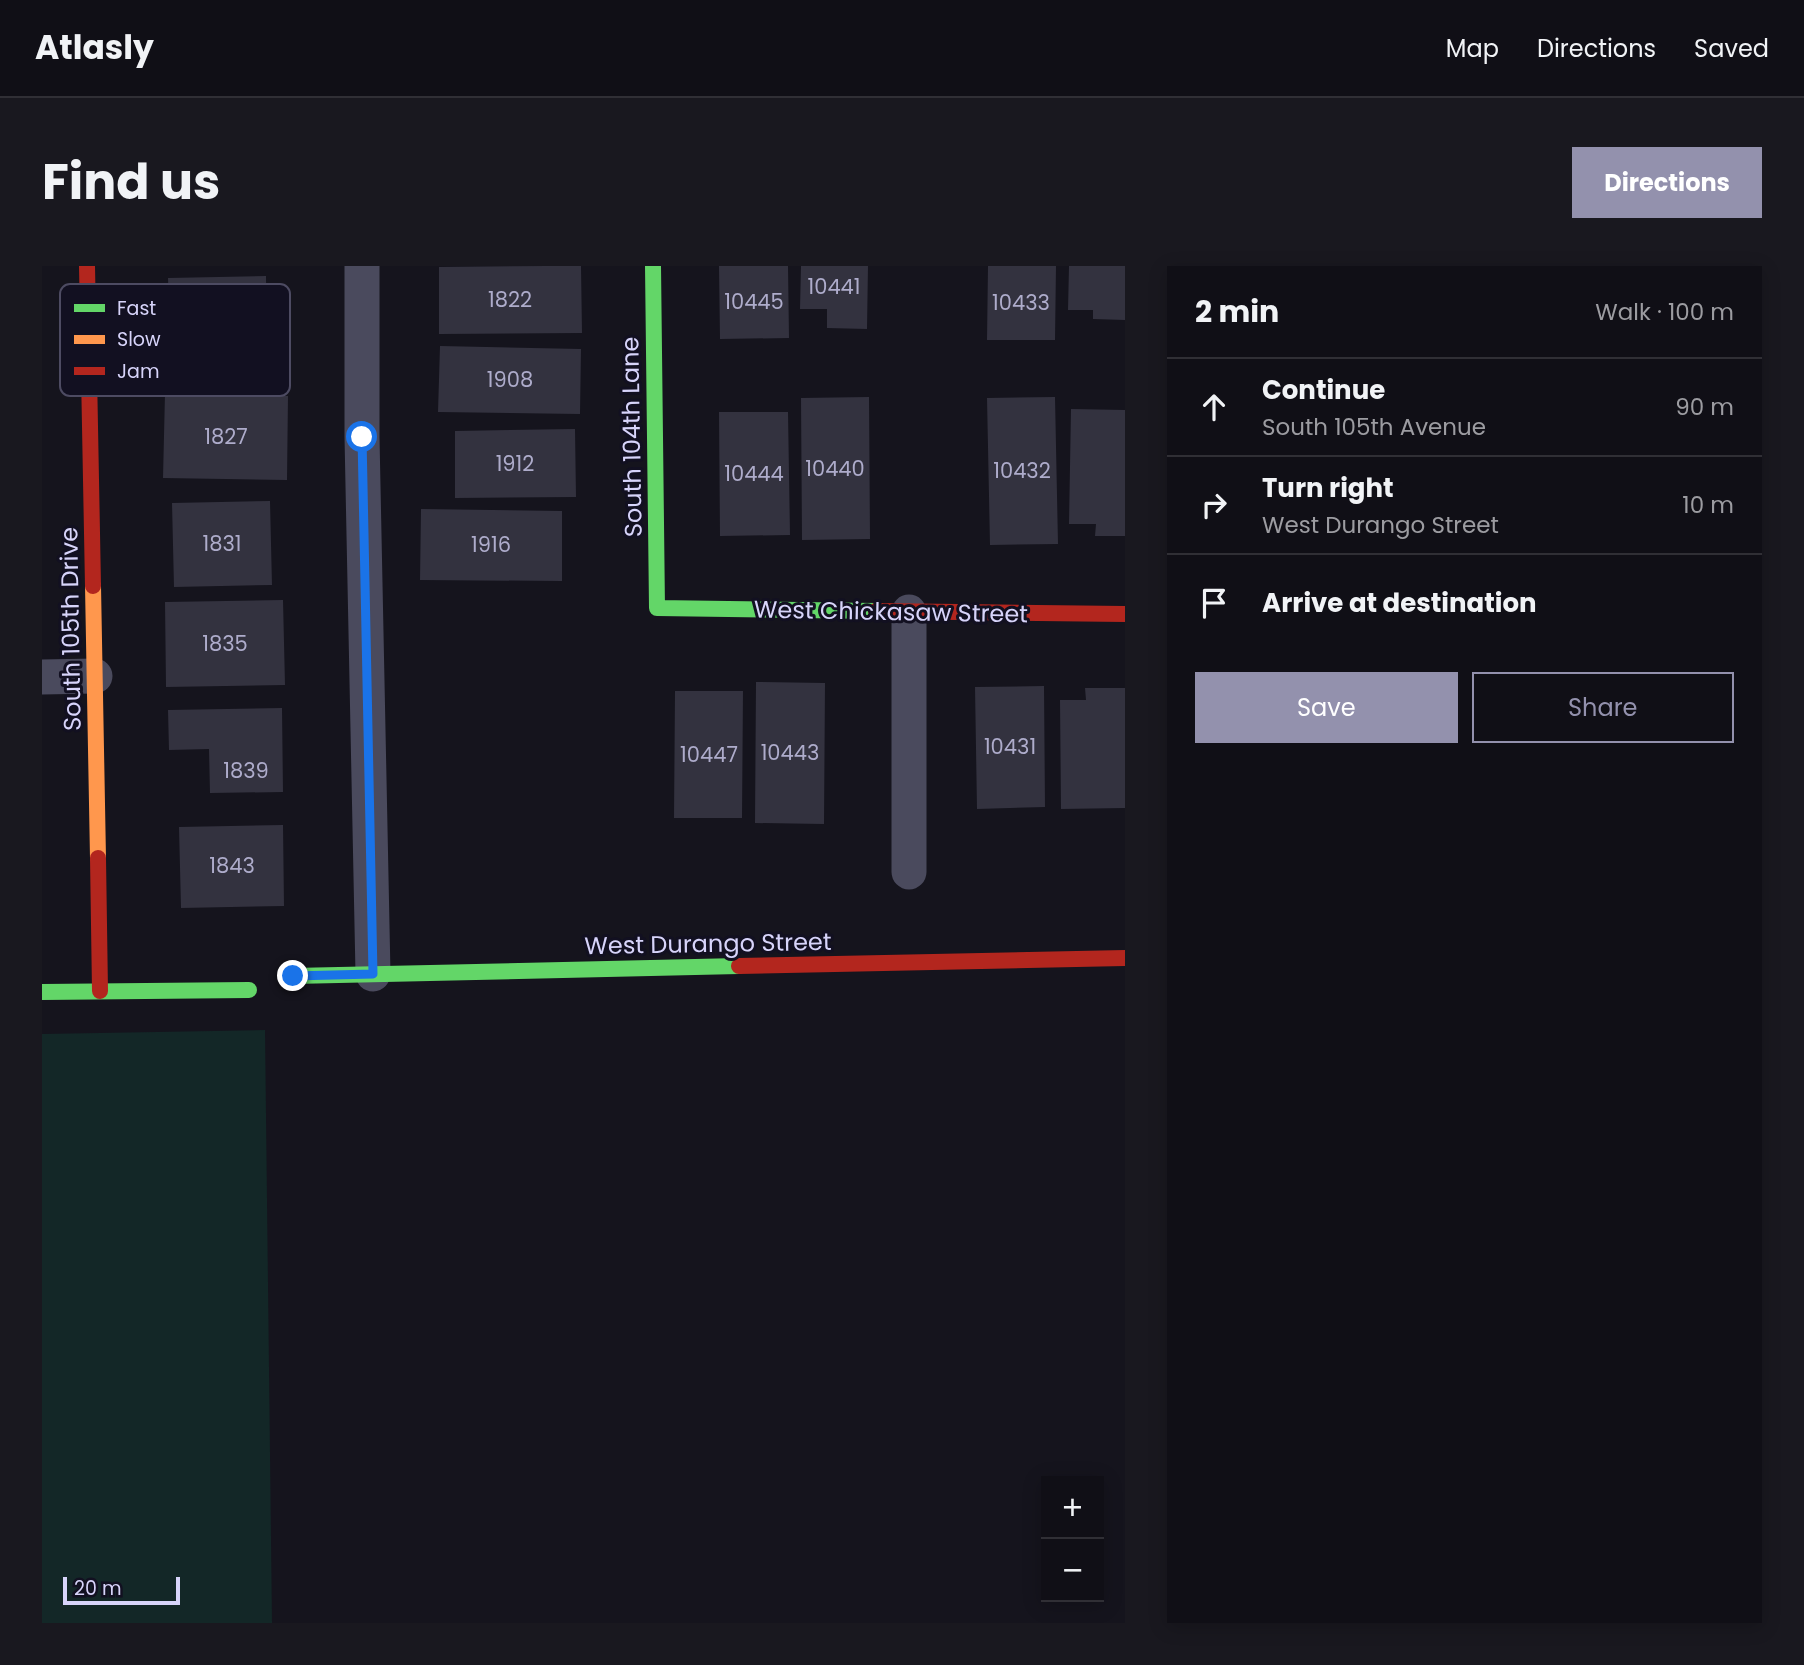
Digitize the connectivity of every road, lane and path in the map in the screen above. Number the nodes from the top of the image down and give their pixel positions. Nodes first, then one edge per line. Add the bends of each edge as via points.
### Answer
1 (87, 266) edge
2 (362, 266) edge
3 (653, 266) edge
4 (87, 284) edge
5 (90, 396) edge
6 (657, 608) joint
7 (909, 612) junction
8 (1125, 614) edge
9 (95, 676) junction
10 (42, 677) edge
11 (909, 872) dead end
12 (1125, 958) edge
13 (373, 974) junction
14 (293, 976) dead end
15 (249, 990) dead end
16 (100, 991) junction
17 (42, 992) edge

1 - 4 street, South 105th Drive
2 - 13 street
3 - 6 street, South 104th Lane
5 - 9 street, South 105th Drive
6 - 7 street, West Chickasaw Street
7 - 8 street, West Chickasaw Street
7 - 11 street
9 - 10 street
9 - 16 street, South 105th Drive
12 - 13 street, West Durango Street
13 - 14 street, West Durango Street
15 - 16 street
16 - 17 street

